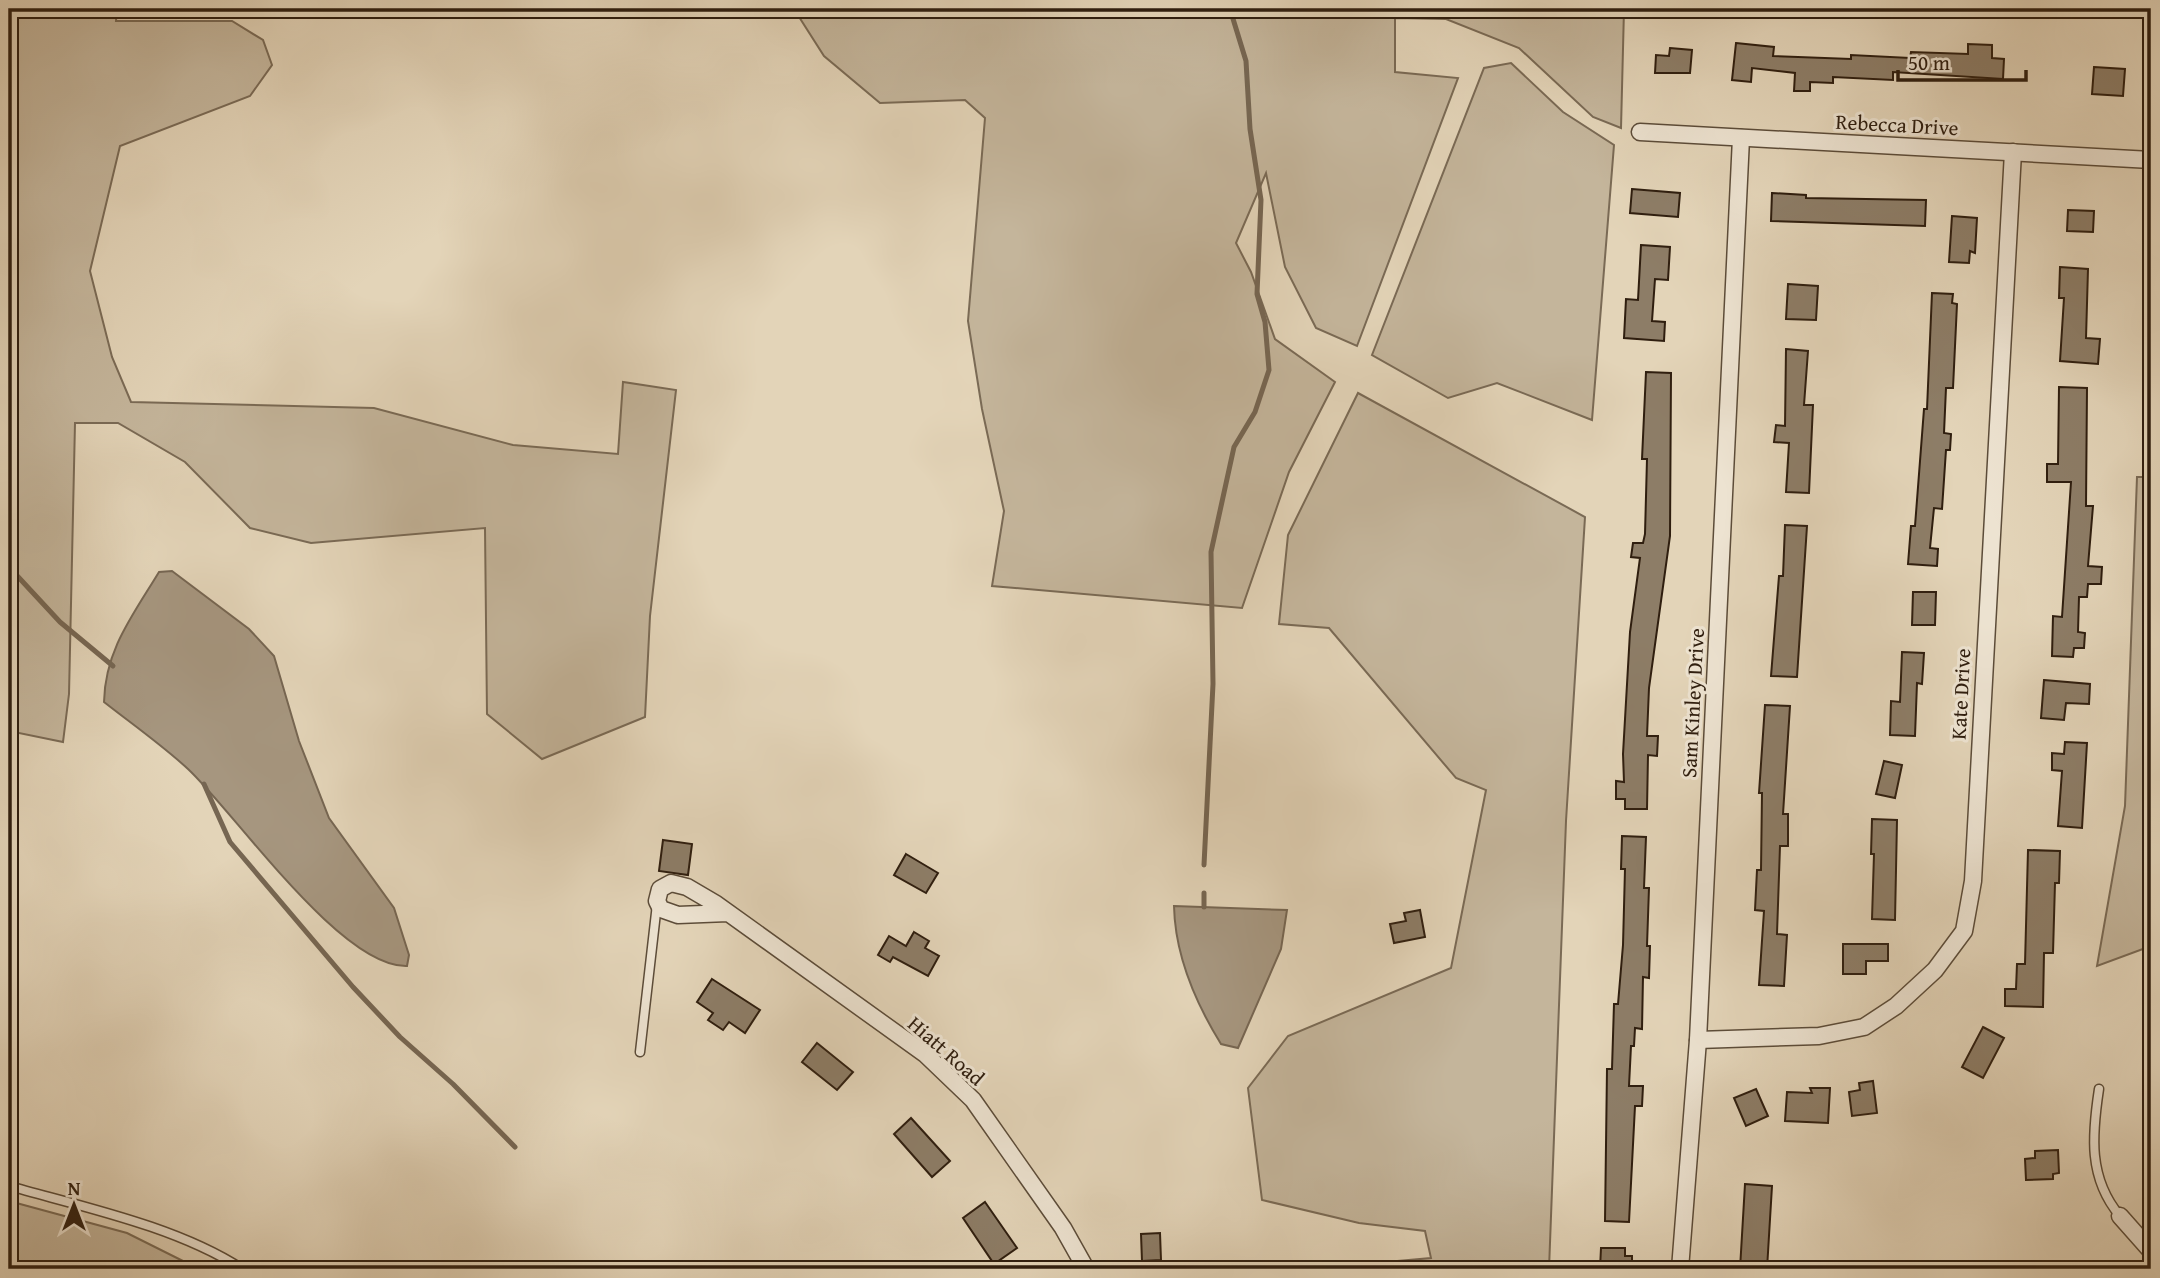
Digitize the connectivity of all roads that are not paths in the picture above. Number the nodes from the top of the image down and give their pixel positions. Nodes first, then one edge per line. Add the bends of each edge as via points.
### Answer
1 (1640, 132) dead end
2 (1741, 138) junction
3 (2014, 152) junction
4 (2151, 160) edge
5 (657, 901) junction
6 (728, 913) junction
7 (1698, 1040) junction
8 (640, 1052) dead end
9 (2099, 1089) dead end
10 (9, 1186) edge
11 (2120, 1216) joint
12 (2151, 1251) edge
13 (242, 1269) edge
14 (1086, 1269) edge
15 (1680, 1269) edge

1 - 2 street, Rebecca Drive
2 - 3 street, Rebecca Drive
2 - 7 street, Sam Kinley Drive
3 - 4 street, Rebecca Drive
3 - 7 street, Kate Drive via 1973,881 1964,931 1935,970 1896,1006 1864,1027 1819,1037
5 - 6 street via 671,915
5 - 6 street, Hiatt Road via 660,889 675,884
5 - 8 lane
6 - 14 street, Hiatt Road via 925,1054 973,1100 1063,1228
7 - 15 street, Sam Kinley Drive
9 - 11 lane via 2093,1139 2097,1171 2102,1191
10 - 13 lane via 123,1218 222,1256
11 - 12 street

